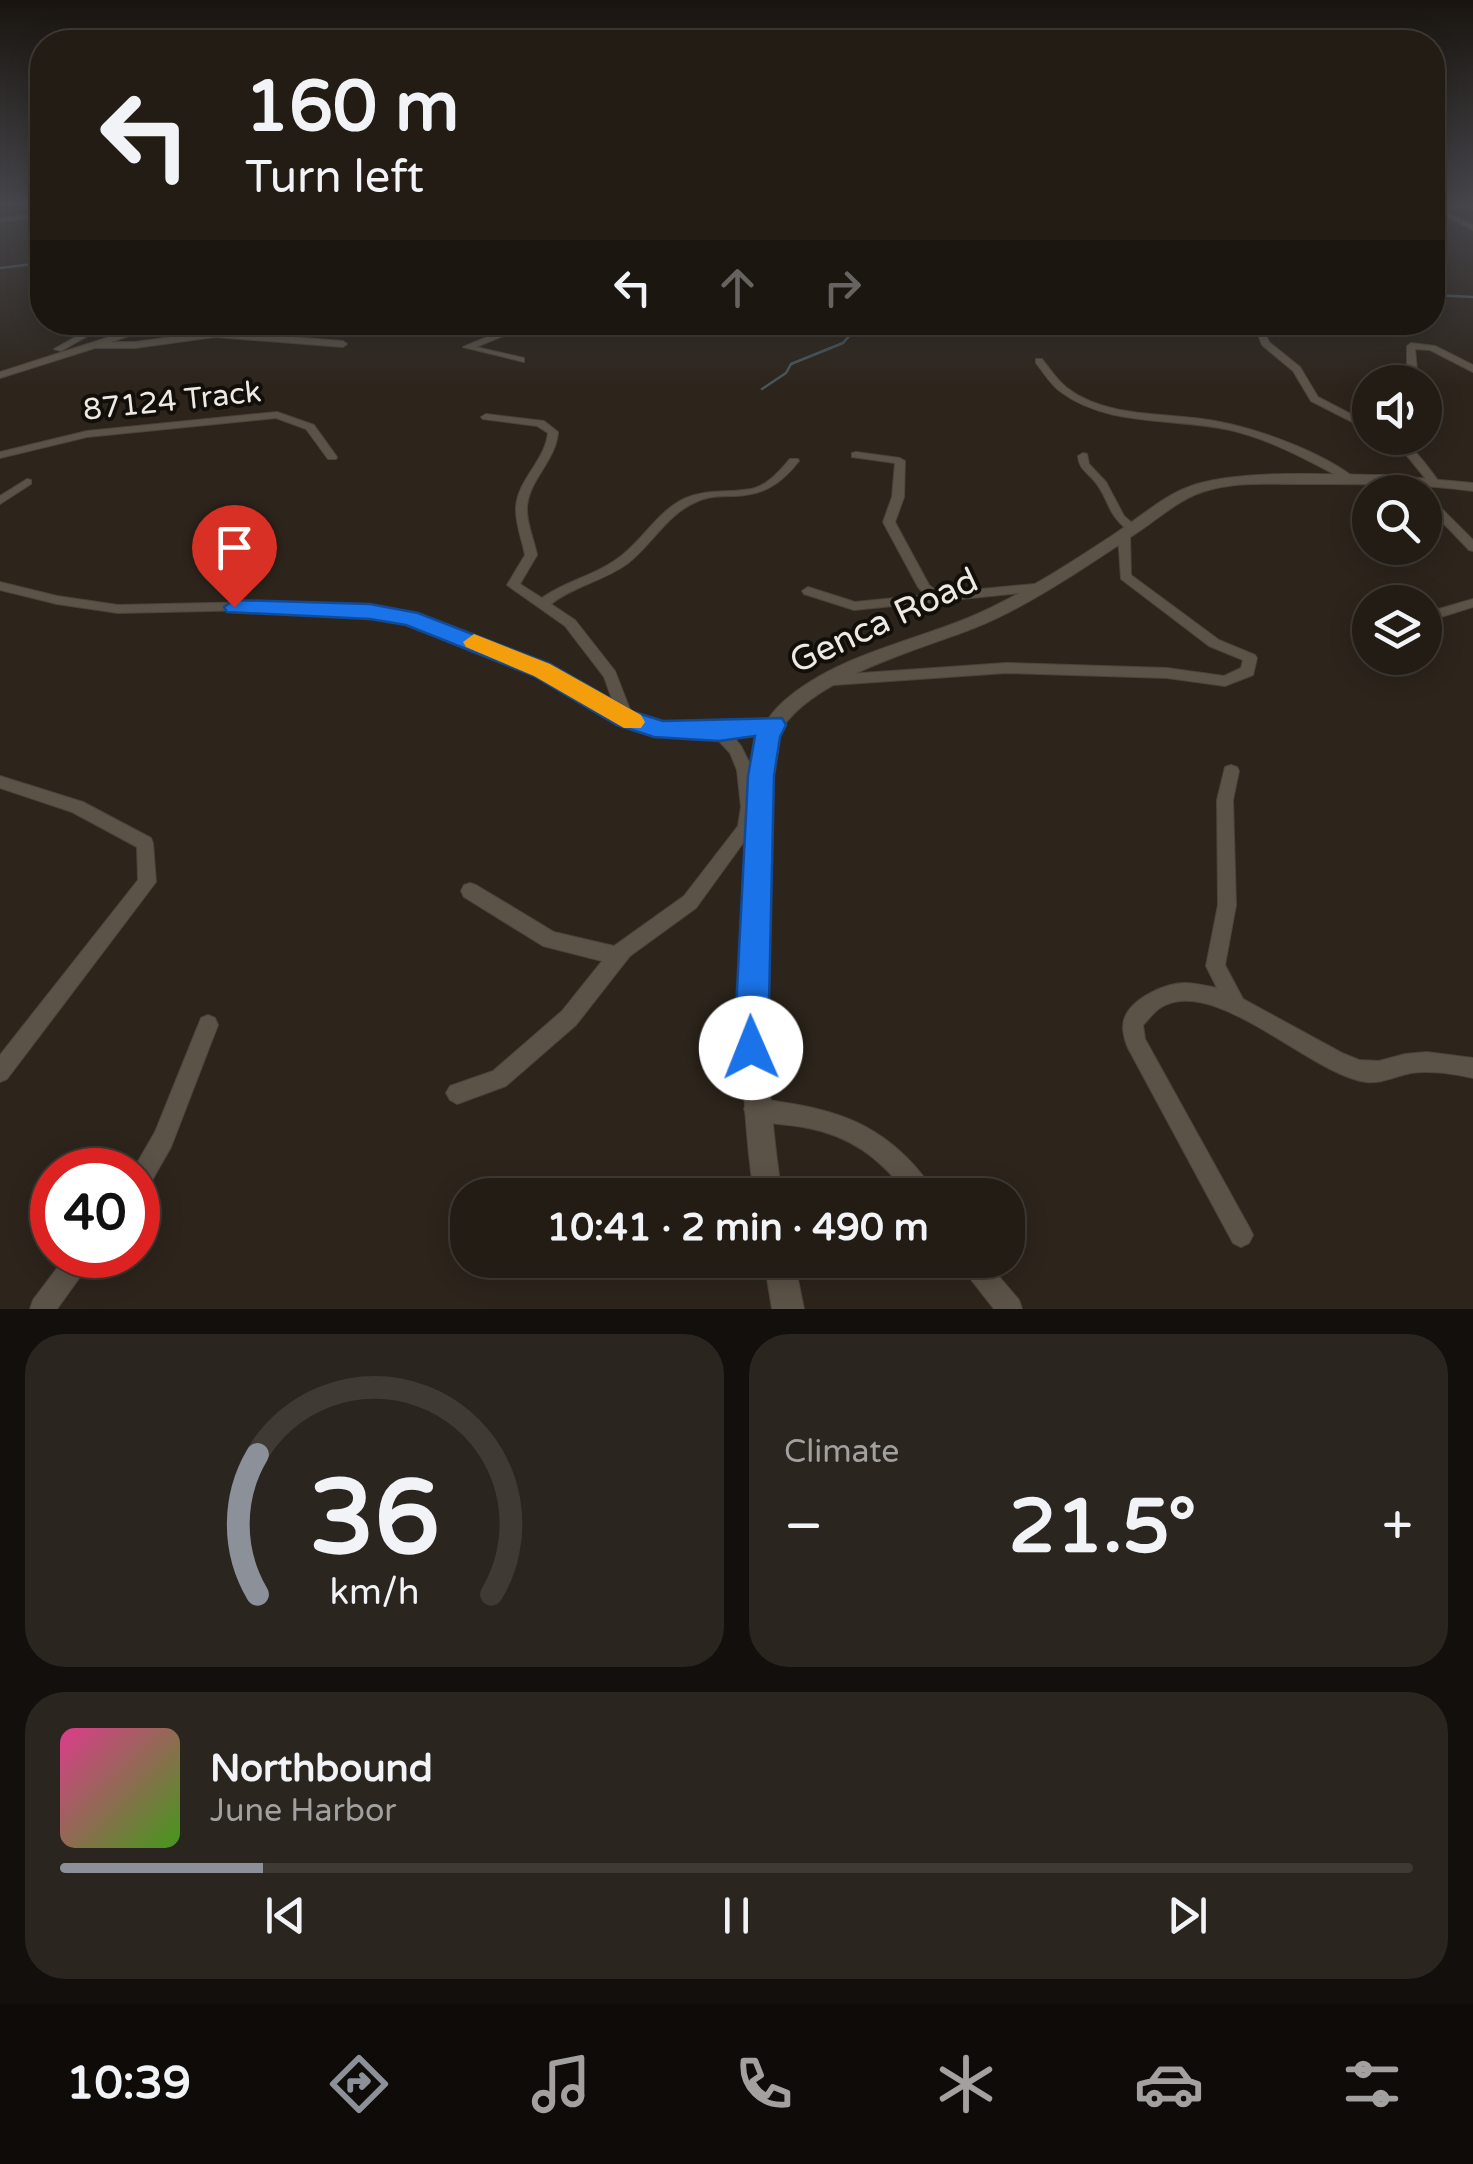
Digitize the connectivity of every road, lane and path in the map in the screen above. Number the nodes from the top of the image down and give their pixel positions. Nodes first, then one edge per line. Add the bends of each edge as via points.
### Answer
1 (85, 335) edge
2 (124, 335) edge
3 (207, 335) edge
4 (228, 335) edge
5 (497, 335) edge
6 (1261, 335) edge
7 (343, 344) dead end
8 (89, 346) junction
9 (521, 360) dead end
10 (36, 361) junction
11 (1039, 361) dead end
12 (1412, 365) edge
13 (1473, 369) edge
14 (0, 375) edge
15 (486, 416) dead end
16 (1352, 418) edge
17 (856, 455) dead end
18 (0, 456) edge
19 (1083, 456) dead end
20 (332, 457) dead end
21 (794, 461) dead end
22 (1351, 479) joint
23 (27, 482) dead end
24 (1473, 487) edge
25 (1442, 488) edge
26 (0, 500) edge
27 (1442, 505) edge
28 (1128, 532) junction
29 (1473, 547) edge
30 (0, 586) edge
31 (1035, 588) junction
32 (808, 591) dead end
33 (937, 598) junction
34 (1473, 603) edge
35 (542, 605) junction
36 (1442, 613) edge
37 (833, 680) junction
38 (626, 719) junction
39 (774, 725) junction
40 (719, 731) junction
41 (1231, 771) dead end
42 (0, 782) edge
43 (470, 891) dead end
44 (618, 956) junction
45 (1237, 1006) junction
46 (208, 1025) dead end
47 (1473, 1068) edge
48 (0, 1072) edge
49 (456, 1093) dead end
50 (755, 1109) junction
51 (157, 1148) edge
52 (765, 1178) edge
53 (910, 1178) edge
54 (1241, 1235) dead end
55 (65, 1278) edge
56 (782, 1278) edge
57 (985, 1278) edge
58 (42, 1309) edge
59 (788, 1309) edge
60 (1010, 1309) edge

1 - 10 street
2 - 8 street
3 - 8 street
4 - 7 street
5 - 9 street via 467,346
6 - 16 street via 1297,369 1314,399
8 - 10 street
10 - 14 street
11 - 22 street via 1071,395 1119,411 1233,427
12 - 13 street via 1412,346 1432,348
15 - 35 street via 540,423 553,432 551,449 524,495 521,516 530,555 513,585
17 - 33 street via 900,462 890,522 920,582
18 - 20 street, 87124 Track via 87,434 277,415 310,427
19 - 28 street
21 - 35 street via 774,486 690,500 621,562
22 - 28 street, Genca Road via 1205,486 1174,498
23 - 26 street
24 - 25 street, Genca Road
27 - 29 street
28 - 31 street, Genca Road
28 - 37 street via 1122,564 1130,581 1214,643 1250,658 1248,671 1225,680 1006,668
30 - 38 street via 118,609 256,606 391,614 542,670
31 - 33 street
31 - 37 street, Genca Road via 997,611
32 - 33 street via 854,606
34 - 36 street
35 - 38 street via 570,624 602,662
37 - 39 street, Genca Road
38 - 40 street via 663,731
39 - 40 street
39 - 50 street, Genca Road via 761,776 756,862 750,1009
40 - 44 street via 745,770 746,828 690,902
41 - 45 street via 1225,800 1227,905 1215,966
42 - 48 street via 78,806 146,844 149,875
43 - 44 street via 550,940
44 - 49 street via 570,1018 514,1068
45 - 47 street via 1354,1069 1377,1072 1429,1062
45 - 54 street via 1202,993 1168,994 1140,1010 1132,1030
46 - 51 street
50 - 52 street, Genca Road
50 - 53 street via 854,1128
55 - 58 street
56 - 59 street
57 - 60 street

